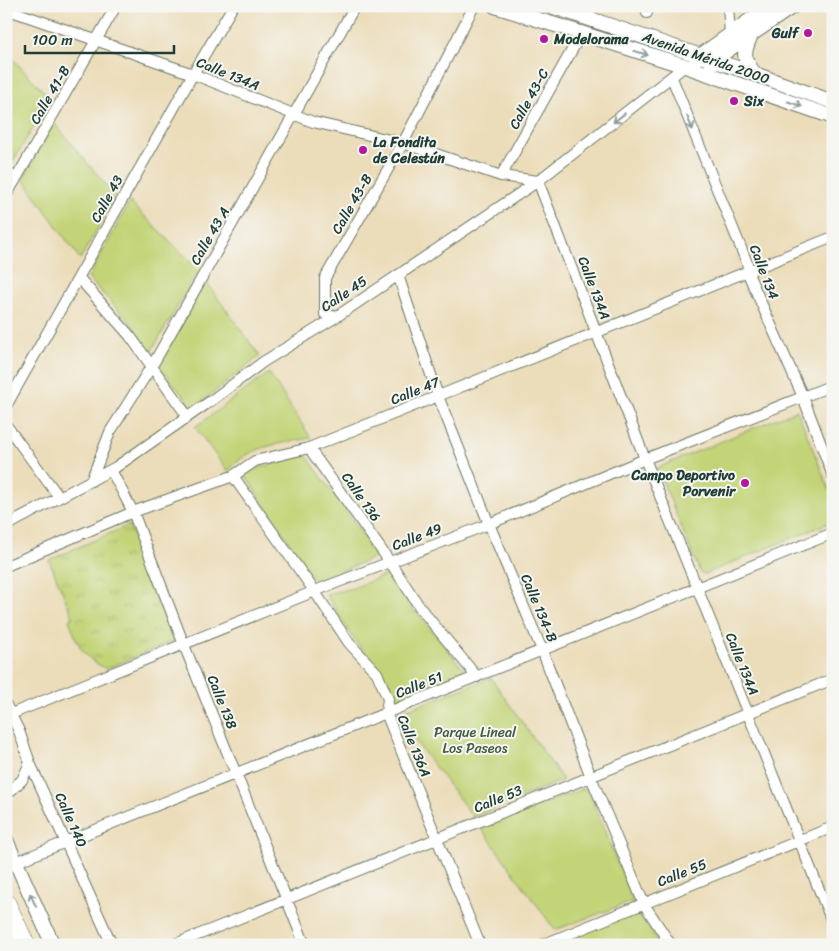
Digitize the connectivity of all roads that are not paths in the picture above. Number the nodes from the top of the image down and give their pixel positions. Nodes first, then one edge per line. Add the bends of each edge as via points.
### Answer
1 (116, 6) edge
2 (233, 6) edge
3 (355, 6) edge
4 (474, 6) edge
5 (495, 6) edge
6 (551, 6) edge
7 (728, 6) edge
8 (770, 6) edge
9 (793, 6) edge
10 (6, 10) edge
11 (581, 34) junction
12 (730, 34) junction
13 (751, 35) junction
14 (97, 41) junction
15 (701, 56) junction
16 (717, 61) junction
17 (685, 66) junction
18 (705, 73) junction
19 (193, 74) junction
20 (755, 74) junction
21 (672, 78) junction
22 (833, 102) edge
23 (294, 115) junction
24 (833, 117) edge
25 (403, 143) junction
26 (6, 170) edge
27 (501, 176) junction
28 (15, 181) junction
29 (538, 181) junction
30 (6, 196) edge
31 (833, 237) edge
32 (748, 271) junction
33 (398, 275) junction
34 (79, 278) junction
35 (336, 317) junction
36 (596, 332) junction
37 (152, 366) junction
38 (833, 385) edge
39 (438, 396) junction
40 (803, 397) junction
41 (6, 406) edge
42 (188, 417) junction
43 (6, 424) edge
44 (309, 448) junction
45 (645, 459) junction
46 (111, 470) junction
47 (233, 476) junction
48 (833, 476) edge
49 (91, 481) junction
50 (59, 496) junction
51 (133, 512) junction
52 (489, 524) junction
53 (6, 526) edge
54 (833, 533) edge
55 (390, 562) junction
56 (6, 566) edge
57 (696, 588) junction
58 (315, 592) junction
59 (184, 645) junction
60 (542, 650) junction
61 (477, 677) junction
62 (833, 679) edge
63 (9, 709) edge
64 (386, 713) junction
65 (748, 714) junction
66 (30, 763) junction
67 (236, 774) junction
68 (591, 777) junction
69 (6, 795) edge
70 (833, 827) edge
71 (437, 838) junction
72 (6, 840) edge
73 (798, 840) junction
74 (66, 842) junction
75 (16, 862) junction
76 (286, 898) junction
77 (6, 902) edge
78 (644, 904) junction
79 (833, 924) edge
80 (566, 935) junction
81 (26, 945) edge
82 (53, 945) edge
83 (112, 945) edge
84 (172, 945) edge
85 (305, 945) edge
86 (480, 945) edge
87 (542, 945) edge
88 (573, 945) edge
89 (671, 945) edge

1 - 14 street, Calle 41-B
2 - 19 street, Calle 43
3 - 23 street, Calle 43 A
4 - 25 street, Calle 43-B
5 - 11 main road, Avenida Mérida 2000
6 - 15 main road, Avenida Mérida 2000
7 - 12 street
8 - 12 main road
9 - 13 main road
10 - 14 street, Calle 134A
11 -> 17 main road, Avenida Mérida 2000
11 - 27 street, Calle 43-C
12 - 15 main road
13 - 16 main road
13 - 20 main road via 745,60
14 - 19 street, Calle 134A
14 - 28 street, Calle 41-B
15 - 16 main road, Avenida Mérida 2000
15 - 17 main road
16 - 18 main road
16 - 20 main road, Avenida Mérida 2000
17 - 18 main road, Avenida Mérida 2000
17 - 21 street, Calle 45
18 -> 24 main road, Avenida Mérida 2000
19 - 23 street, Calle 134A
19 - 34 street, Calle 43
20 - 22 main road, Avenida Mérida 2000
21 -> 29 street, Calle 45
21 -> 32 street, Calle 134
23 - 25 street, Calle 134A
23 - 37 street, Calle 43 A
25 - 27 street, Calle 134A
25 - 35 street, Calle 43-B via 325,278 325,314
26 - 28 street
27 - 29 street, Calle 134A
28 - 30 street, Calle 41-B
29 - 33 street, Calle 45
29 - 36 street, Calle 134A
31 - 32 street, Calle 47
32 - 36 street, Calle 47
32 - 40 street, Calle 134
33 - 35 street, Calle 45
33 - 39 street, Calle 134-B
34 - 37 street
34 - 41 street, Calle 43
35 - 42 street, Calle 45 via 264,362
36 - 39 street, Calle 47
36 - 45 street, Calle 134A
37 - 42 street
37 - 49 street, Calle 43 A via 110,432
38 - 40 street, Calle 49
39 - 44 street, Calle 47
39 - 52 street, Calle 134-B
40 - 45 street, Calle 49
40 - 48 street, Calle 134
42 - 46 street, Calle 45
43 - 50 street
44 - 47 street, Calle 47 via 255,461
44 - 55 street, Calle 136
45 - 52 street, Calle 49
45 - 57 street, Calle 134A
46 - 49 street, Calle 45
46 - 51 street, Calle 138
47 - 51 street, Calle 47
47 - 58 street, Calle 136A
49 - 50 street, Calle 45
50 - 53 street, Calle 45
51 - 56 street, Calle 47
51 - 59 street, Calle 138
52 - 55 street, Calle 49
52 - 60 street, Calle 134-B
54 - 57 street, Calle 51
55 - 58 street, Calle 49
55 - 61 street, Calle 136 via 421,609
57 - 60 street, Calle 51
57 - 65 street, Calle 134A
58 - 59 street, Calle 49
58 - 64 street, Calle 136A via 349,643 377,673 388,699
59 - 63 street, Calle 49
59 - 67 street, Calle 138
60 - 61 street, Calle 51
60 - 68 street, Calle 134-B
61 - 64 street, Calle 51
62 - 65 street, Calle 53
63 - 66 street, Calle 140
64 - 67 street, Calle 51
64 - 71 street, Calle 136A
65 - 68 street, Calle 53
65 - 73 street, Calle 134A
66 - 69 street via 22,780
66 - 74 street, Calle 140
67 - 74 street, Calle 51
67 - 76 street, Calle 138
68 - 71 street, Calle 53
68 - 78 street, Calle 134-B
70 - 73 street, Calle 55
71 - 76 street, Calle 53
71 - 86 street, Calle 136A
72 - 75 main road
73 - 78 street, Calle 55
73 - 79 street, Calle 134A
74 - 75 street, Calle 51
74 - 83 street, Calle 140
82 -> 75 main road
76 - 84 street, Calle 53
76 - 85 street, Calle 138
77 - 81 highway
78 - 80 street, Calle 55
78 - 89 street, Calle 134-B
80 - 87 street, Calle 55
80 - 88 street

